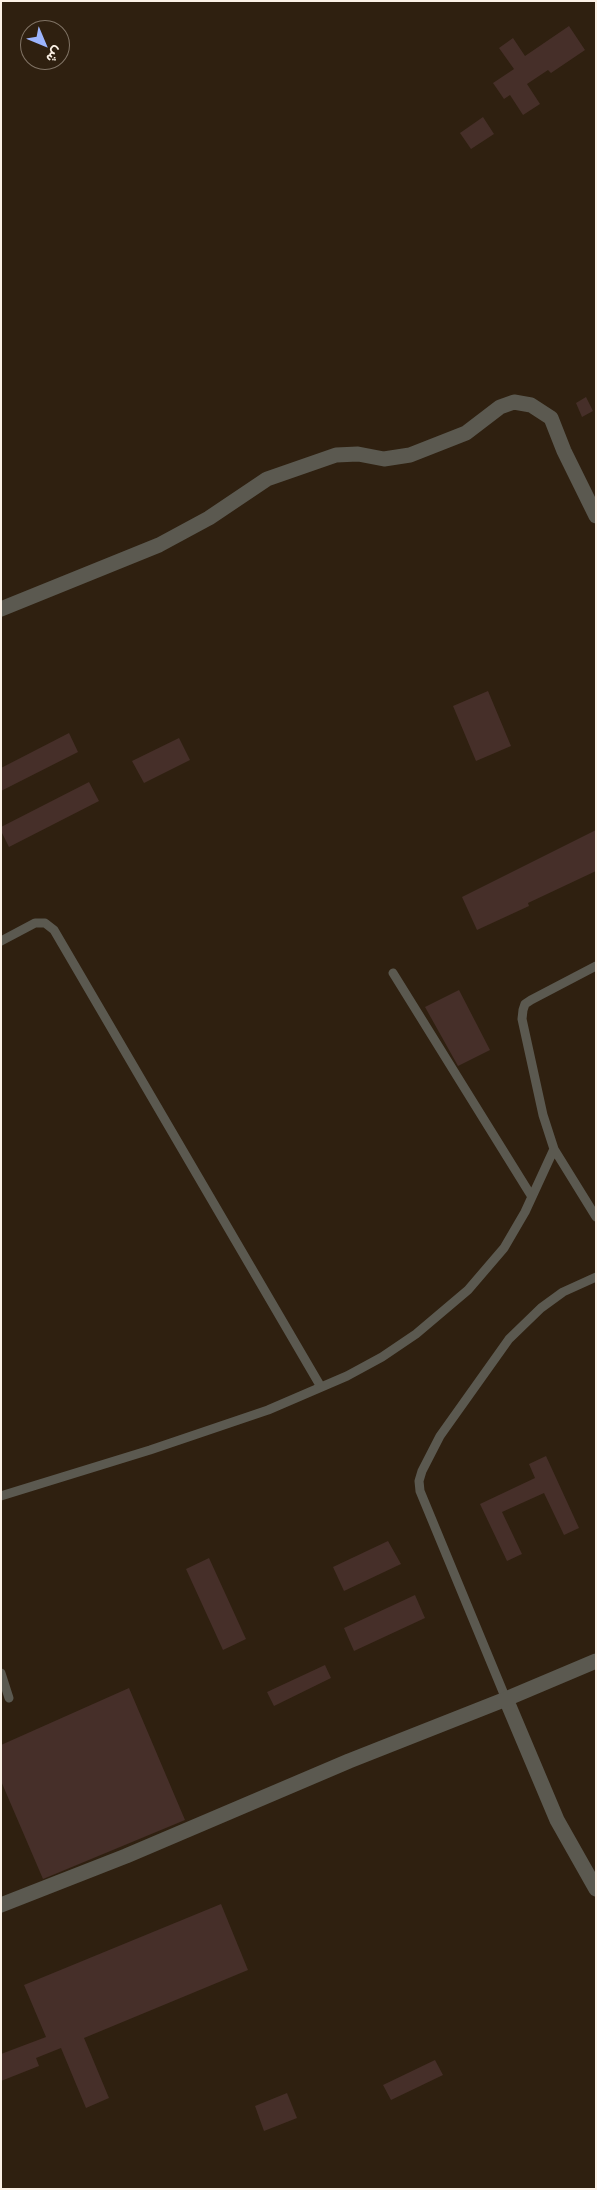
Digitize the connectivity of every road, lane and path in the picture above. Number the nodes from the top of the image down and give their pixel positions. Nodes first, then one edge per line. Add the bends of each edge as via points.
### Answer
1 (596, 516) edge
2 (1, 609) edge
3 (1, 941) edge
4 (596, 966) edge
5 (393, 973) dead end
6 (554, 1149) junction
7 (532, 1198) junction
8 (596, 1217) edge
9 (596, 1277) edge
10 (321, 1387) junction
11 (1, 1496) edge
12 (596, 1660) edge
13 (1, 1673) edge
14 (9, 1698) dead end
15 (506, 1699) junction
16 (596, 1890) edge
17 (1, 1905) edge

1 - 2 street via 551,418 530,405 514,402 500,407 466,433 410,455 384,459 358,454 336,455 267,479 209,518 160,545
3 - 10 lane via 35,923 45,923 54,930
4 - 6 lane via 531,1000 522,1010 531,1065
5 - 7 lane
6 - 7 lane
6 - 8 lane
7 - 10 lane via 504,1248 468,1290 416,1334 382,1357
9 - 15 lane via 563,1292 509,1338 440,1436 419,1481 420,1491
10 - 11 lane via 268,1410
12 - 15 street
13 - 14 lane
15 - 16 street via 556,1820
15 - 17 street

